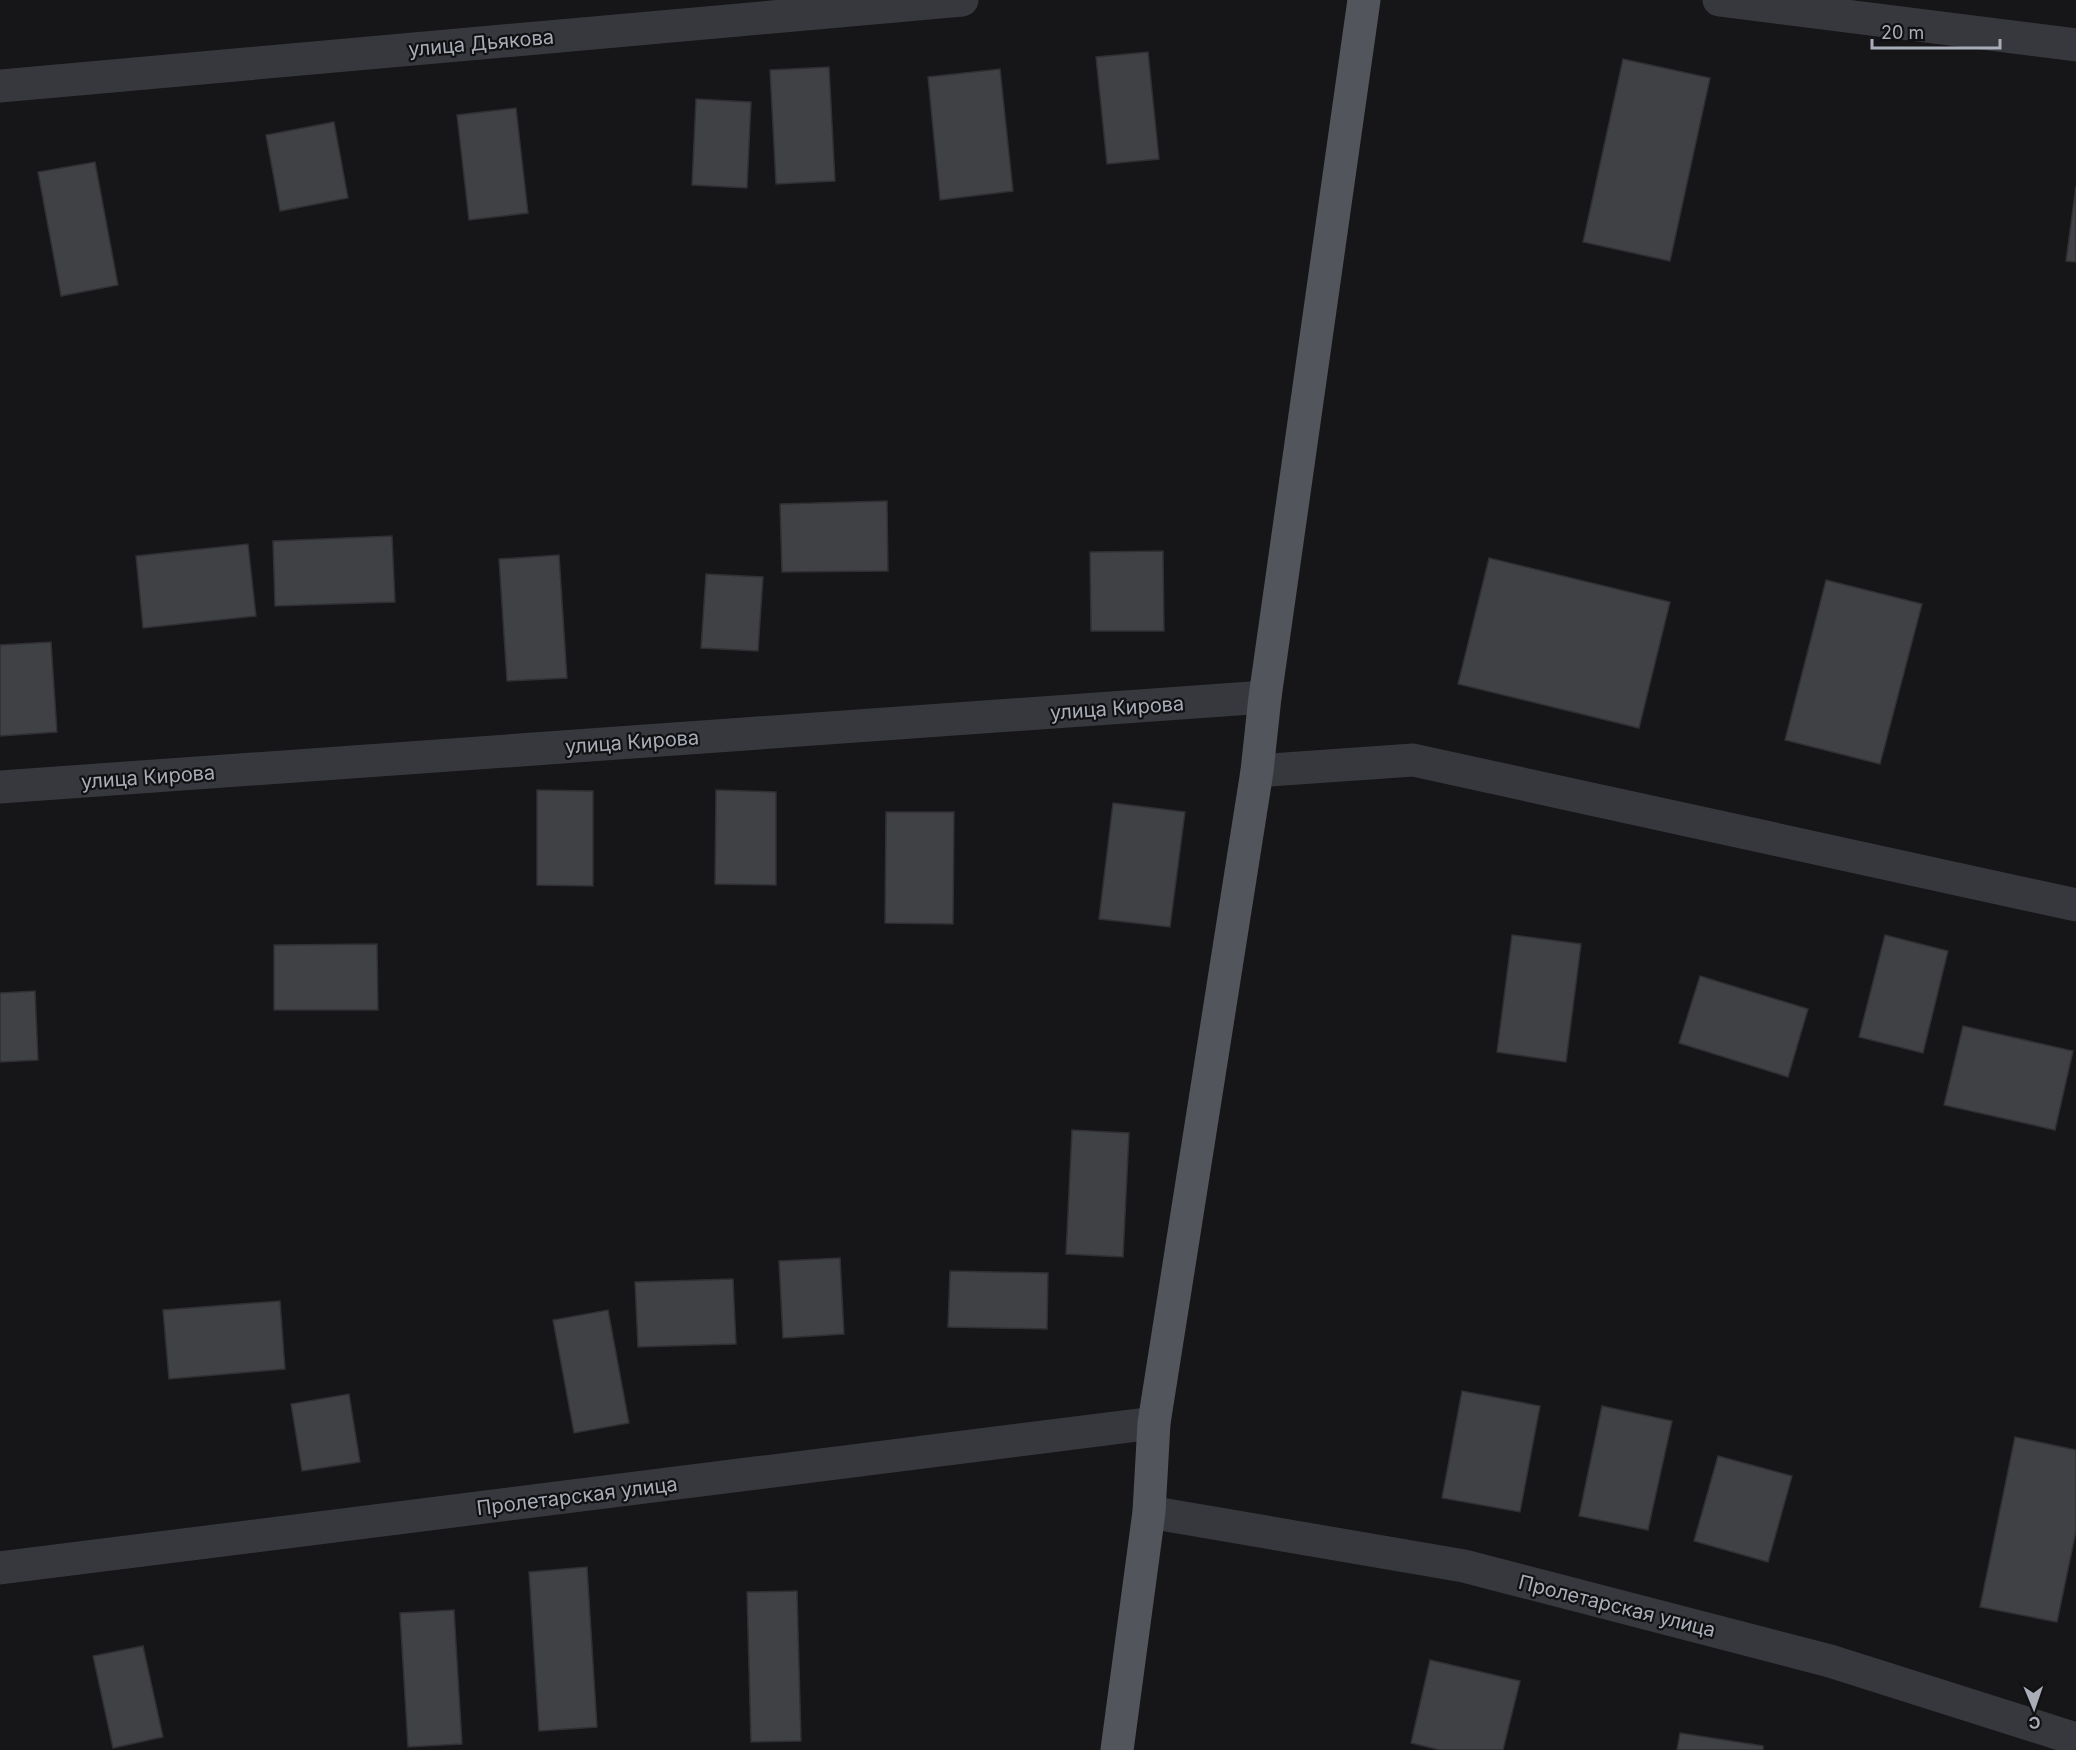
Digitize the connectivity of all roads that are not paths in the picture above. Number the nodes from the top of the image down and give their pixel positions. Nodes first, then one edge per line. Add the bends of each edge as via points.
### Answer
1 (962, 0) edge
2 (1364, 0) edge
3 (1719, 0) edge
4 (2076, 45) edge
5 (0, 86) edge
6 (1265, 697) junction
7 (1257, 771) junction
8 (0, 787) edge
9 (2076, 905) edge
10 (1154, 1423) junction
11 (1149, 1512) junction
12 (0, 1568) edge
13 (2076, 1738) edge
14 (1117, 1750) edge

1 - 5 street, улица Дьякова
2 - 6 main road
3 - 4 street
6 - 7 main road
6 - 8 street, улица Кирова
7 - 9 street via 1413,760
7 - 10 main road
10 - 11 main road
10 - 12 street, Пролетарская улица
11 - 13 street, Пролетарская улица via 1464,1566 1830,1661
11 - 14 main road

